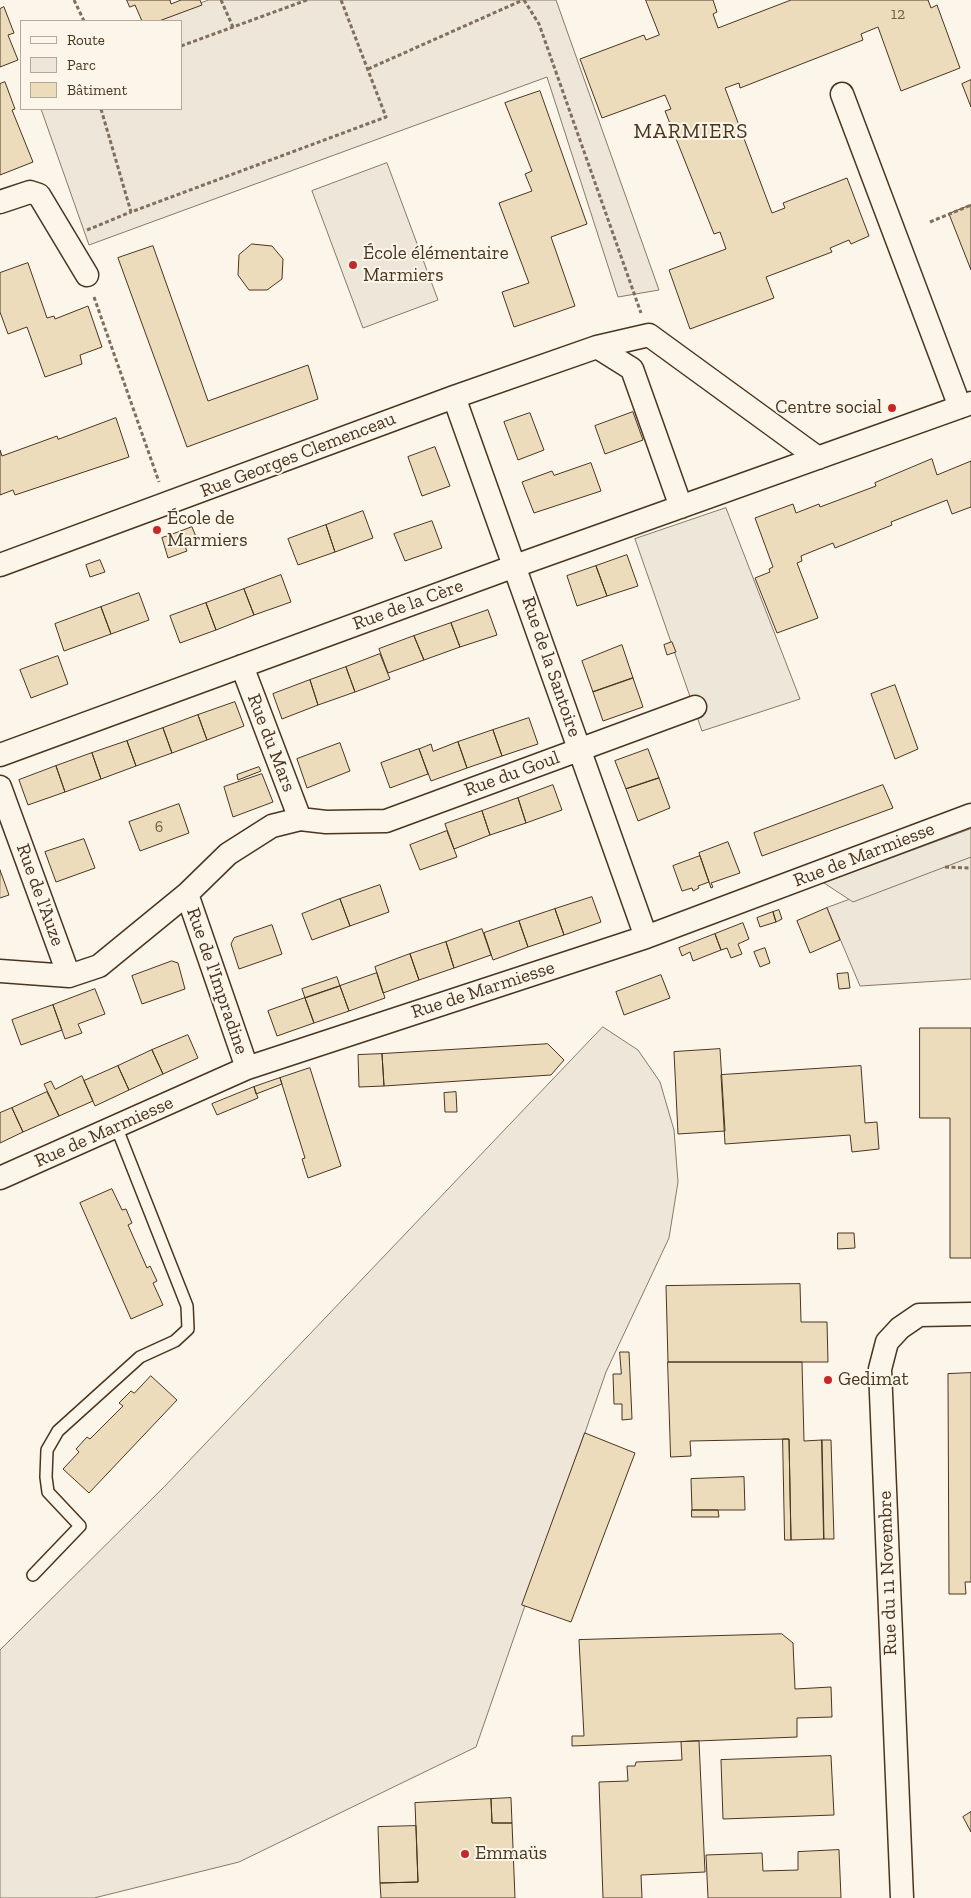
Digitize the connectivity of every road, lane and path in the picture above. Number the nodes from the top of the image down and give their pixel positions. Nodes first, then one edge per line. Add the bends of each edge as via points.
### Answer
1 (74, 0) edge
2 (221, 0) edge
3 (307, 0) edge
4 (342, 0) edge
5 (524, 0) edge
6 (84, 20) edge
7 (233, 27) junction
8 (182, 46) edge
9 (368, 68) junction
10 (842, 94) dead end
11 (101, 110) edge
12 (0, 202) edge
13 (971, 205) edge
14 (131, 212) junction
15 (930, 222) dead end
16 (65, 239) junction
17 (87, 275) joint
18 (649, 335) junction
19 (597, 347) junction
20 (454, 397) junction
21 (965, 405) edge
22 (818, 458) junction
23 (166, 504) junction
24 (681, 507) junction
25 (0, 565) edge
26 (515, 566) junction
27 (242, 666) junction
28 (695, 707) dead end
29 (580, 749) junction
30 (0, 755) edge
31 (0, 787) edge
32 (971, 815) edge
33 (300, 819) junction
34 (945, 867) dead end
35 (971, 868) edge
36 (187, 894) junction
37 (646, 937) junction
38 (0, 971) edge
39 (69, 976) junction
40 (247, 1068) junction
41 (116, 1126) junction
42 (0, 1178) edge
43 (971, 1314) edge
44 (34, 1574) dead end
45 (902, 1898) edge

1 - 6 path
2 - 7 path
3 - 7 path
4 - 9 path
5 - 9 path
5 - 18 path via 539,24
7 - 8 path
9 - 14 path via 386,117
10 - 21 street
11 - 14 path
12 - 16 street via 30,192 39,195
13 - 15 path
14 - 16 path
16 - 17 street
17 - 23 path
18 - 19 street, Rue Georges Clemenceau
18 - 22 street
19 - 20 street, Rue Georges Clemenceau
19 - 24 street via 632,369
20 - 23 street, Rue Georges Clemenceau
20 - 26 street, Rue de la Santoire
21 - 22 street, Rue de la Cère
22 - 24 street, Rue de la Cère
23 - 25 street, Rue Georges Clemenceau
24 - 26 street, Rue de la Cère
26 - 27 street, Rue de la Cère
26 - 29 street, Rue de la Santoire
27 - 30 street, Rue de la Cère
27 - 33 street, Rue du Mars
28 - 29 street, Rue du Goul
29 - 33 street, Rue du Goul via 386,821
29 - 37 street, Rue de la Santoire
31 - 39 street, Rue de l'Auze
32 - 37 street, Rue de Marmiesse
33 - 36 street via 272,826 228,854
34 - 35 path
36 - 39 street via 99,966
36 - 40 street, Rue de l'Impradine
37 - 40 street, Rue de Marmiesse
38 - 39 street
40 - 41 street, Rue de Marmiesse
41 - 42 street, Rue de Marmiesse
41 - 44 lane via 187,1306 188,1330 175,1341 140,1357 58,1431 47,1450 48,1492 80,1526
43 - 45 street, Rue du 11 Novembre via 919,1315 887,1342 880,1369

